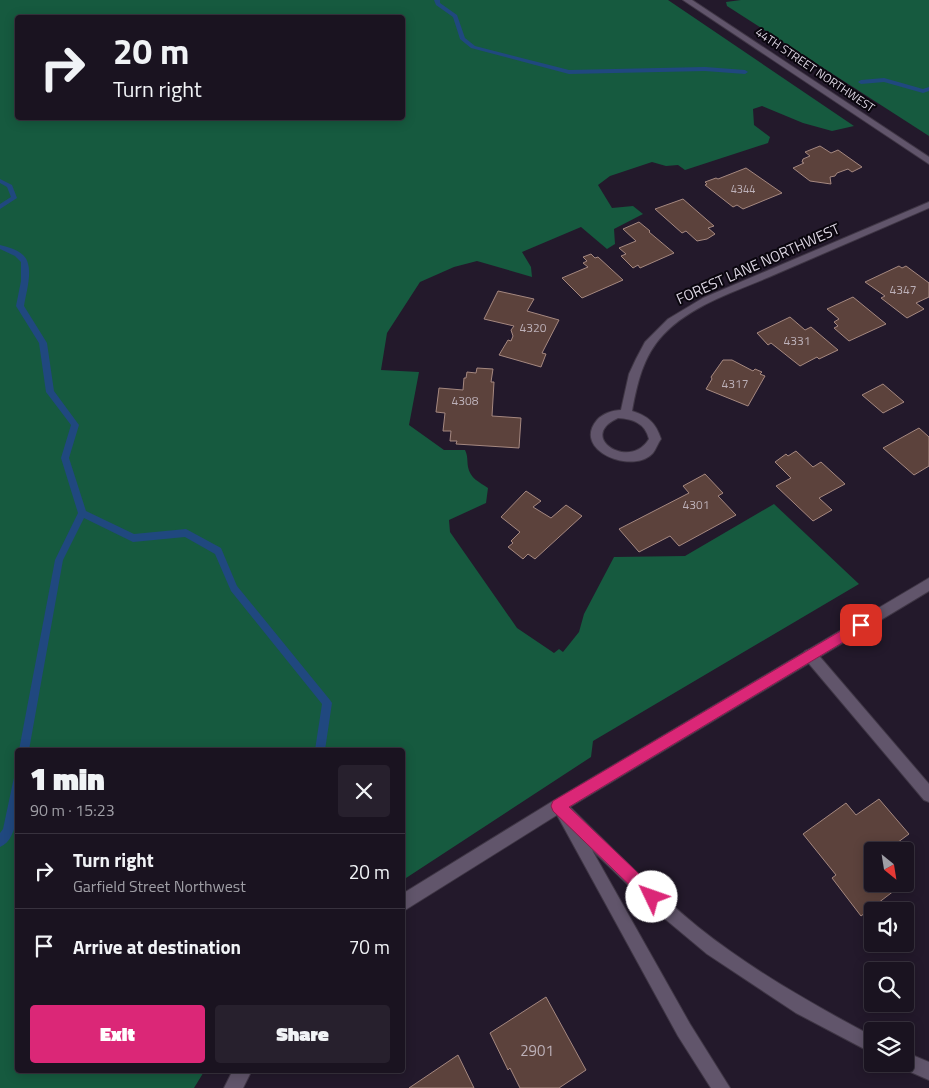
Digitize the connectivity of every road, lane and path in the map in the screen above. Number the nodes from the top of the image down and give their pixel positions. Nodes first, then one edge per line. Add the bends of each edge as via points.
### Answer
1 (687, 0) edge
2 (929, 161) edge
3 (929, 205) edge
4 (626, 414) junction
5 (929, 584) edge
6 (810, 656) junction
7 (929, 795) edge
8 (558, 806) junction
9 (405, 902) edge
10 (864, 1041) edge
11 (914, 1065) edge
12 (929, 1071) edge
13 (241, 1073) edge
14 (233, 1088) edge
15 (721, 1088) edge

1 - 2 street, 44TH STREET NORTHWEST
3 - 4 street, FOREST LANE NORTHWEST via 682,313 666,325 645,350 632,379
4 - 4 street via 608,416 601,421 596,435 604,450 632,458 648,451 655,439 644,420
5 - 6 street
6 - 7 street
6 - 8 street
8 - 9 street
8 - 10 street via 639,885 731,962 822,1019
8 - 15 street via 684,1030
11 - 12 street
13 - 14 street

